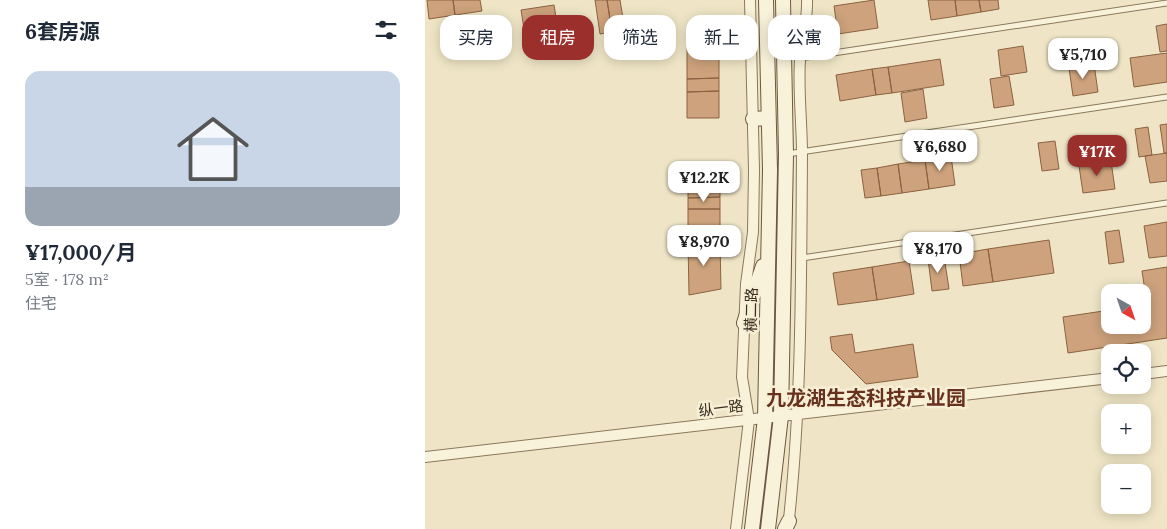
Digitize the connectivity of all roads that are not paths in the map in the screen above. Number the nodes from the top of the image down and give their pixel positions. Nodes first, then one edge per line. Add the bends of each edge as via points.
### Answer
1 (750, 0) edge
2 (807, 0) edge
3 (784, 3) edge
4 (1167, 3) edge
5 (766, 5) edge
6 (807, 15) edge
7 (840, 52) edge
8 (800, 60) edge
9 (1167, 96) edge
10 (769, 118) junction
11 (753, 119) junction
12 (802, 152) junction
13 (786, 154) junction
14 (1167, 203) edge
15 (785, 252) junction
16 (768, 253) junction
17 (800, 258) junction
18 (744, 323) junction
19 (1167, 371) edge
20 (1151, 373) edge
21 (1101, 379) edge
22 (797, 414) junction
23 (781, 416) junction
24 (765, 418) junction
25 (749, 420) junction
26 (425, 457) edge
27 (787, 526) edge
28 (736, 529) edge
29 (752, 529) edge
30 (768, 529) edge

1 - 11 street
2 - 6 street
3 - 5 main road
3 - 13 main road
4 - 7 lane
5 - 10 main road, 横二路
8 - 12 street
9 - 12 lane
10 - 11 main road
10 - 16 main road, 横二路
11 - 18 street via 753,232
12 - 13 lane
12 - 17 street
13 - 15 main road
14 - 17 lane
15 - 16 main road
15 - 23 main road
16 - 18 main road
16 - 24 main road, 横二路
17 - 22 street
18 - 25 street via 742,376
19 - 20 street
21 - 22 street, 纵一路
22 - 23 street, 纵一路
22 - 27 street
23 - 24 street, 纵一路
23 - 30 main road
24 - 25 street, 纵一路
24 - 29 main road, 横二路
25 - 26 street, 纵一路
25 - 28 street

